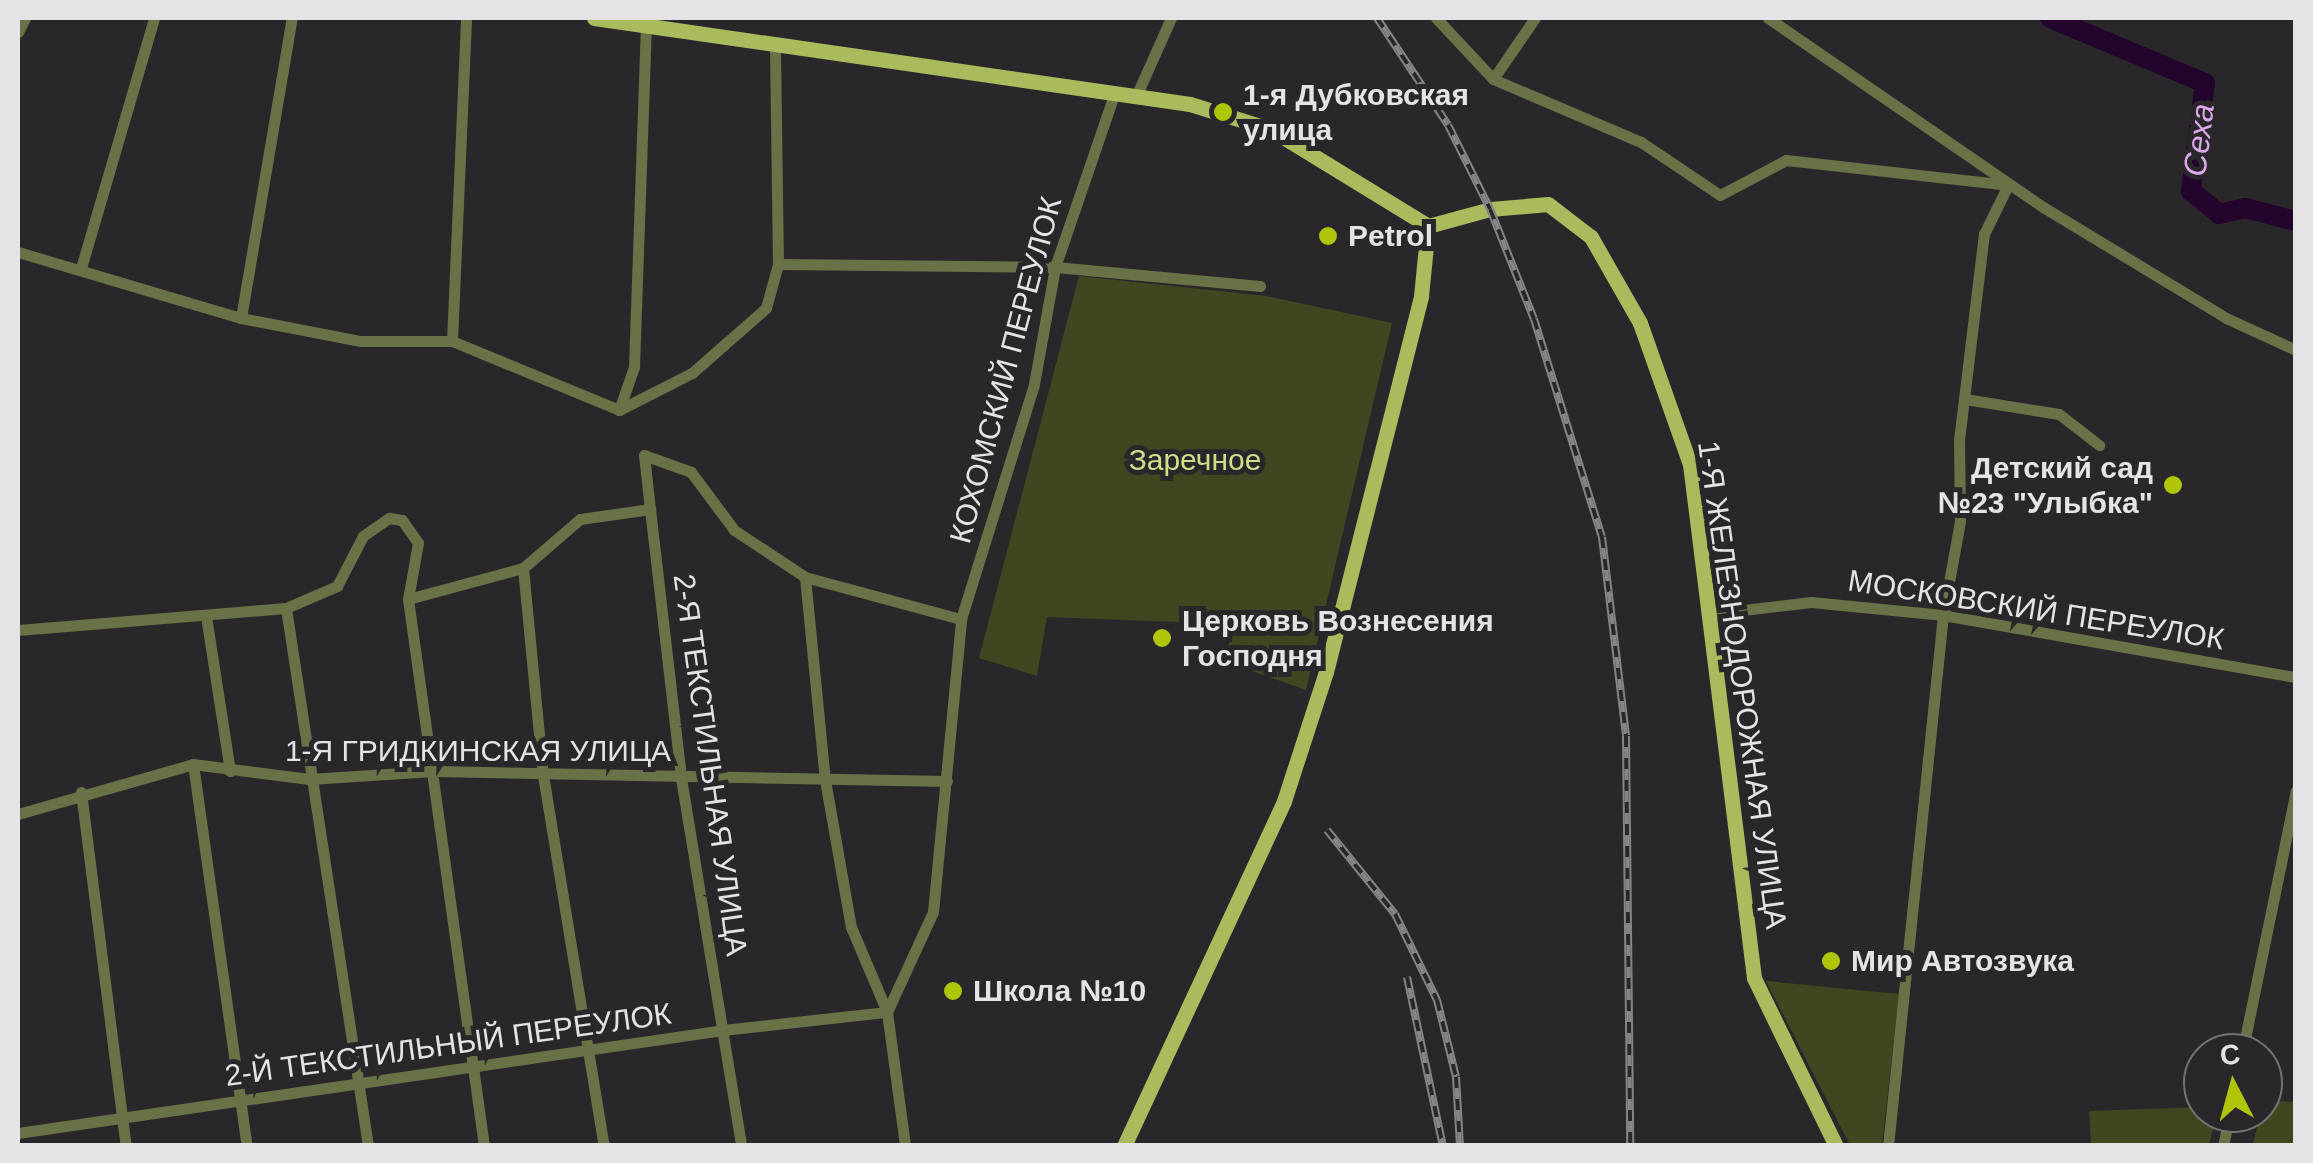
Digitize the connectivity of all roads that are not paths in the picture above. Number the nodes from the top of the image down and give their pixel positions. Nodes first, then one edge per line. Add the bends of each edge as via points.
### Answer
1 (26, 18) edge
2 (154, 18) edge
3 (292, 18) edge
4 (466, 18) edge
5 (594, 18) edge
6 (1172, 18) edge
7 (1436, 18) edge
8 (1536, 18) edge
9 (1768, 18) edge
10 (645, 21) edge
11 (18, 32) edge
12 (776, 44) junction
13 (1493, 78) junction
14 (1115, 92) junction
15 (1137, 94) junction
16 (2008, 185) junction
17 (1428, 226) junction
18 (18, 252) edge
19 (778, 264) junction
20 (1055, 266) junction
21 (81, 268) junction
22 (1260, 286) dead end
23 (240, 318) junction
24 (452, 341) junction
25 (2296, 350) edge
26 (1964, 399) junction
27 (619, 410) junction
28 (2098, 445) dead end
29 (650, 510) junction
30 (523, 568) junction
31 (804, 577) junction
32 (408, 599) junction
33 (286, 608) junction
34 (1708, 614) junction
35 (1944, 615) junction
36 (206, 616) junction
37 (961, 619) junction
38 (18, 630) edge
39 (2296, 677) edge
40 (193, 764) junction
41 (434, 770) junction
42 (230, 771) junction
43 (544, 775) junction
44 (681, 778) junction
45 (309, 779) junction
46 (825, 780) junction
47 (947, 781) junction
48 (2296, 790) edge
49 (80, 792) junction
50 (18, 814) edge
51 (888, 1012) junction
52 (723, 1030) junction
53 (2246, 1033) edge
54 (589, 1051) junction
55 (472, 1067) junction
56 (358, 1084) junction
57 (240, 1100) junction
58 (122, 1118) junction
59 (18, 1134) edge
60 (126, 1146) edge
61 (246, 1146) edge
62 (368, 1146) edge
63 (484, 1146) edge
64 (604, 1146) edge
65 (741, 1146) edge
66 (905, 1146) edge
67 (1124, 1146) edge
68 (1836, 1146) edge
69 (1888, 1146) edge

1 - 11 street
2 - 21 street
3 - 23 street
4 - 24 street
5 - 10 main road
6 - 15 street
7 - 13 street
8 - 13 street
9 - 16 street
10 - 12 main road
10 - 27 street via 634,368
12 - 14 main road
12 - 19 street
13 - 16 street via 1641,142 1720,195 1786,160
14 - 15 main road
14 - 20 street, КОХОМСКИЙ ПЕРЕУЛОК
15 - 17 main road via 1270,129
16 - 25 street via 2226,318
16 - 26 street via 1984,234
17 - 34 main road, 1-Я ЖЕЛЕЗНОДОРОЖНАЯ УЛИЦА via 1490,209 1548,204 1591,236 1666,386 1690,464
17 - 67 main road via 1416,315 1326,672 1284,801
18 - 21 street
19 - 20 street
19 - 27 street via 766,308 692,373
20 - 22 street
20 - 37 street, КОХОМСКИЙ ПЕРЕУЛОК via 1034,384
21 - 23 street
23 - 24 street via 360,341
24 - 27 street
26 - 28 street via 2060,414
26 - 35 street via 1960,521
29 - 30 street via 580,519
29 - 31 street, 2-Я ТЕКСТИЛЬНАЯ УЛИЦА via 644,456 690,472 734,530
29 - 44 street, 2-Я ТЕКСТИЛЬНАЯ УЛИЦА
30 - 32 street
30 - 43 street
31 - 37 street
31 - 46 street
32 - 33 street via 418,543 402,520 389,518 363,536 337,586
32 - 41 street
33 - 36 street
33 - 45 street
34 - 35 street, МОСКОВСКИЙ ПЕРЕУЛОК via 1811,602
34 - 68 main road, 1-Я ЖЕЛЕЗНОДОРОЖНАЯ УЛИЦА via 1754,978
35 - 39 street, МОСКОВСКИЙ ПЕРЕУЛОК
35 - 69 street
36 - 38 street
36 - 42 street
37 - 47 street, КОХОМСКИЙ ПЕРЕУЛОК
40 - 42 street, 1-Я ГРИДКИНСКАЯ УЛИЦА
40 - 49 street, 1-Я ГРИДКИНСКАЯ УЛИЦА
40 - 57 street
41 - 43 street, 1-Я ГРИДКИНСКАЯ УЛИЦА
41 - 45 street, 1-Я ГРИДКИНСКАЯ УЛИЦА
41 - 55 street
42 - 45 street, 1-Я ГРИДКИНСКАЯ УЛИЦА
43 - 44 street, 1-Я ГРИДКИНСКАЯ УЛИЦА
43 - 54 street
44 - 46 street, 1-Я ГРИДКИНСКАЯ УЛИЦА
44 - 52 street, 2-Я ТЕКСТИЛЬНАЯ УЛИЦА
45 - 56 street
46 - 47 street, 1-Я ГРИДКИНСКАЯ УЛИЦА
46 - 51 street via 850,927
47 - 51 street, КОХОМСКИЙ ПЕРЕУЛОК via 932,912
48 - 53 street
49 - 50 street, 1-Я ГРИДКИНСКАЯ УЛИЦА
49 - 58 street
51 - 52 street, 2-Й ТЕКСТИЛЬНЫЙ ПЕРЕУЛОК
51 - 66 street
52 - 54 street, 2-Й ТЕКСТИЛЬНЫЙ ПЕРЕУЛОК
52 - 65 street, 2-Я ТЕКСТИЛЬНАЯ УЛИЦА
54 - 55 street, 2-Й ТЕКСТИЛЬНЫЙ ПЕРЕУЛОК
54 - 64 street
55 - 56 street, 2-Й ТЕКСТИЛЬНЫЙ ПЕРЕУЛОК
55 - 63 street
56 - 57 street, 2-Й ТЕКСТИЛЬНЫЙ ПЕРЕУЛОК
56 - 62 street
57 - 58 street, 2-Й ТЕКСТИЛЬНЫЙ ПЕРЕУЛОК
57 - 61 street
58 - 59 street, 2-Й ТЕКСТИЛЬНЫЙ ПЕРЕУЛОК
58 - 60 street

